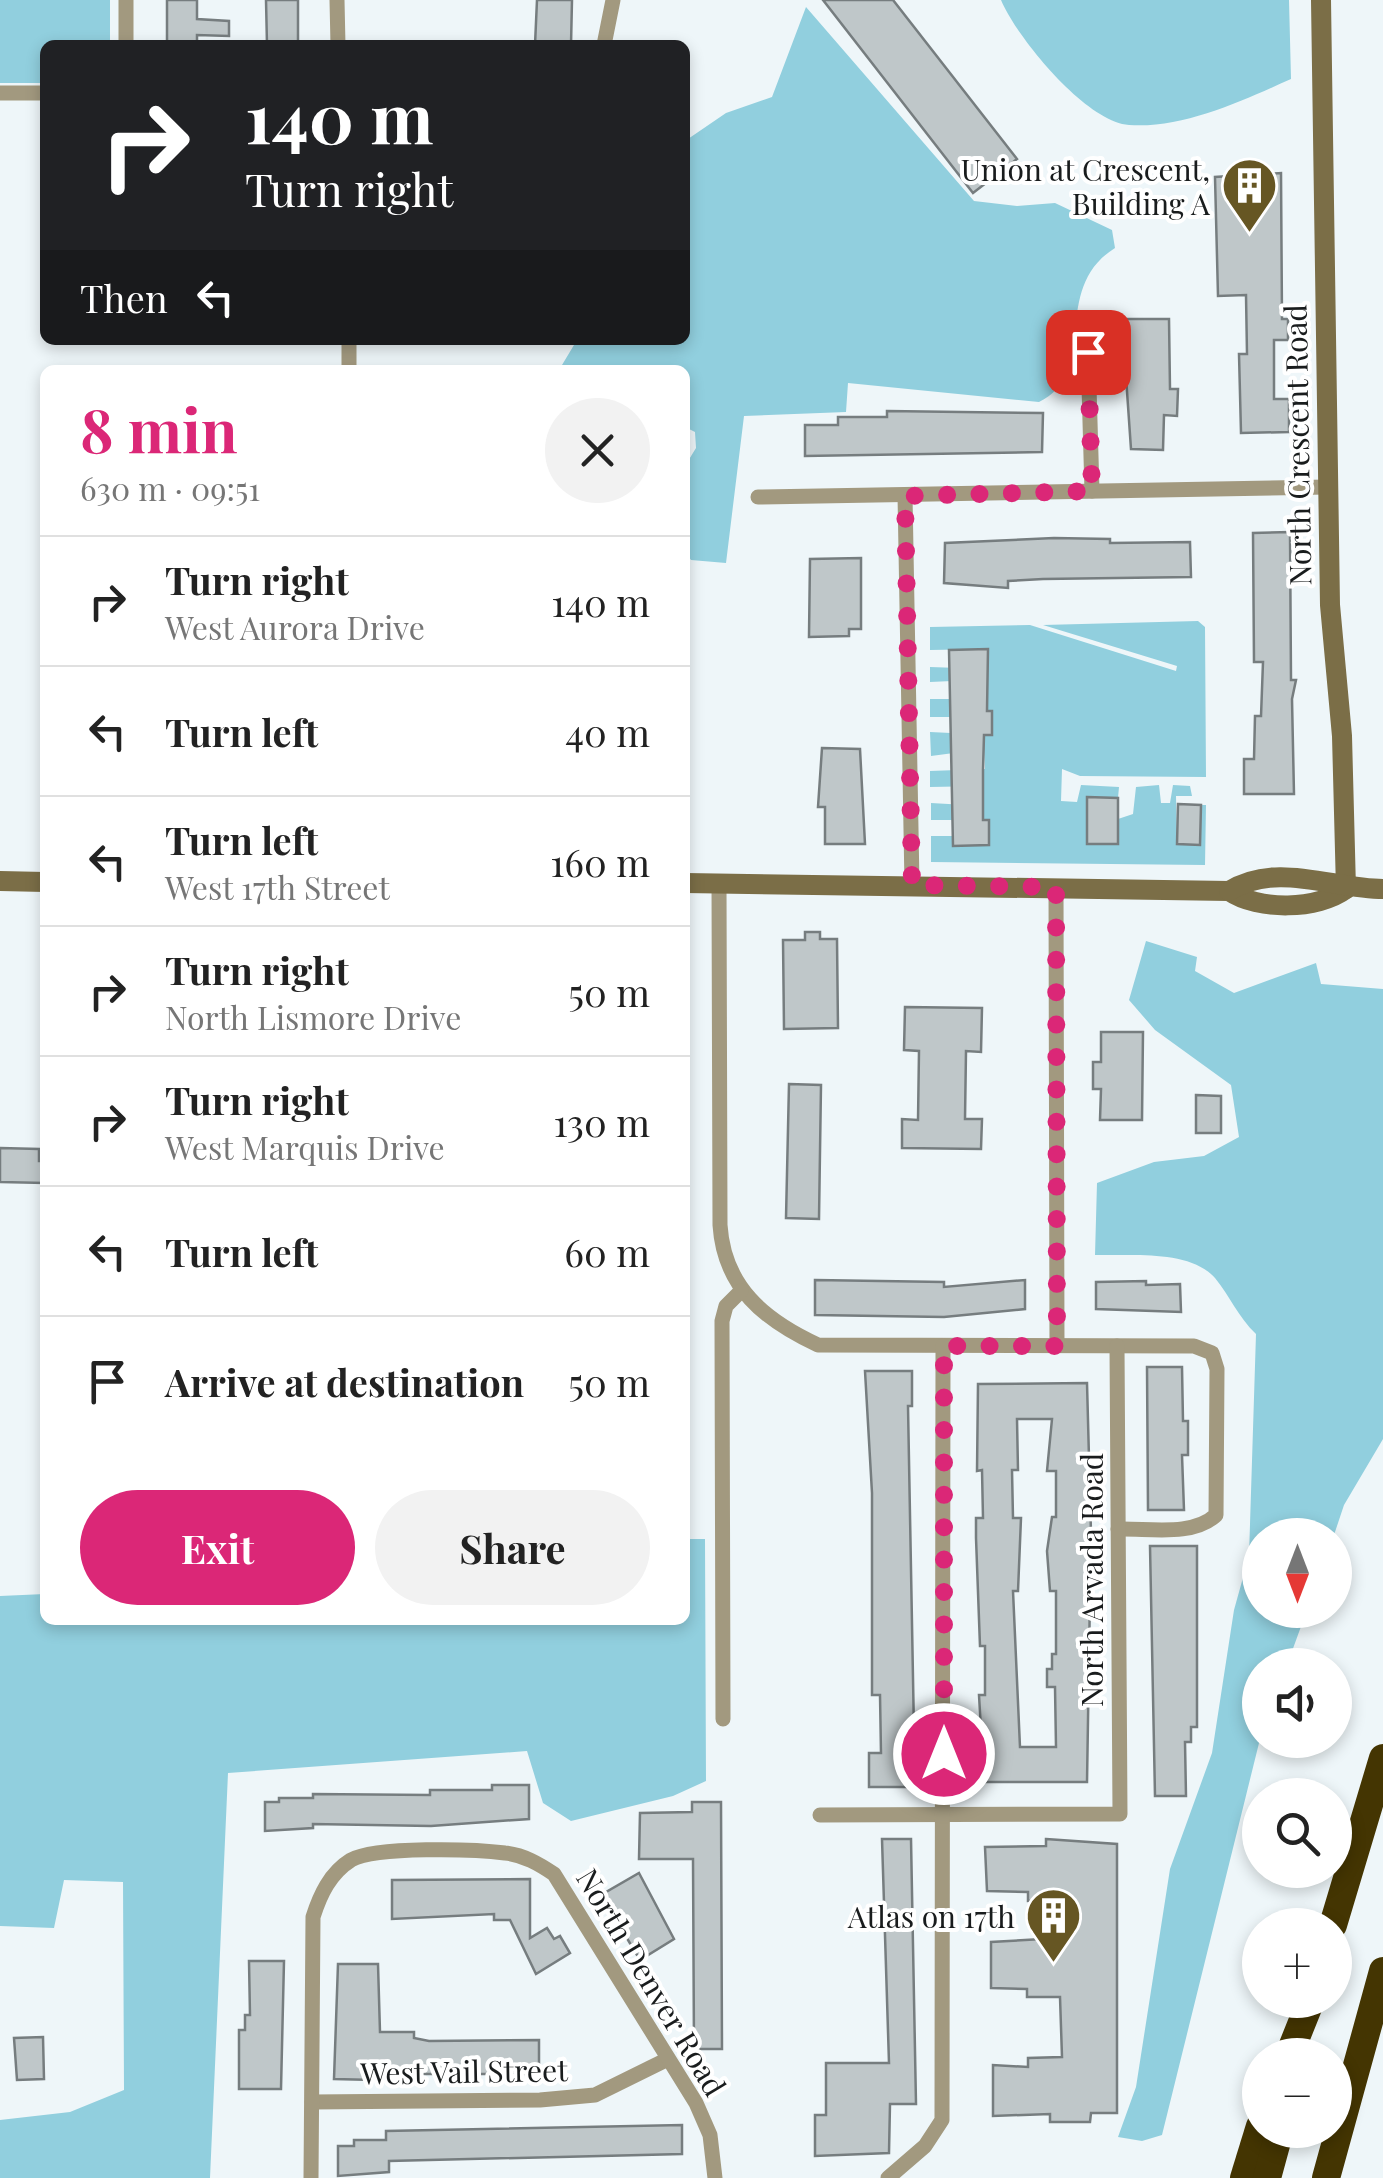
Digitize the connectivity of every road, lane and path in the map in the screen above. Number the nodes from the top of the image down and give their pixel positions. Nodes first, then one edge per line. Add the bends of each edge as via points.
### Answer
1 (126, 0) edge
2 (337, 0) edge
3 (613, 0) edge
4 (1321, 0) edge
5 (126, 40) edge
6 (338, 40) edge
7 (605, 40) edge
8 (0, 93) edge
9 (40, 93) edge
10 (1088, 352) dead end
11 (1328, 487) junction
12 (1092, 491) junction
13 (905, 496) junction
14 (758, 497) dead end
15 (0, 882) edge
16 (40, 882) edge
17 (690, 883) edge
18 (719, 883) junction
19 (912, 885) junction
20 (1056, 887) junction
21 (1346, 889) junction
22 (1383, 889) edge
23 (741, 1291) junction
24 (944, 1346) junction
25 (1057, 1346) junction
26 (1117, 1346) junction
27 (1118, 1529) junction
28 (724, 1718) dead end
29 (1383, 1758) edge
30 (944, 1814) junction
31 (820, 1815) dead end
32 (1338, 1908) edge
33 (1383, 1971) edge
34 (668, 2060) junction
35 (312, 2102) junction
36 (1253, 2148) edge
37 (1276, 2148) edge
38 (311, 2178) edge
39 (715, 2178) edge
40 (888, 2178) edge
41 (1244, 2178) edge
42 (1268, 2178) edge
43 (1326, 2178) edge

1 - 5 street
2 - 6 street
3 - 7 street
4 - 11 street, North Crescent Road
8 - 9 street
10 - 12 street
11 - 12 street
11 - 21 street, North Crescent Road
12 - 13 street
13 - 14 street
13 - 19 street
15 - 16 street
17 - 18 street
18 - 19 street
18 - 23 street via 720,1225 725,1259
19 - 20 street
20 - 21 street via 1229,891 1276,878 1321,879
20 - 25 street
21 - 22 street
23 - 24 street via 766,1318 818,1345
23 - 28 street via 722,1321
24 - 25 street
24 - 30 street
25 - 26 street
26 - 27 street, North Arvada Road
26 - 27 street via 1194,1346 1212,1354 1217,1369 1216,1515 1188,1528
27 - 30 street, North Arvada Road via 1120,1814
29 - 32 highway
30 - 31 street
30 - 40 street via 942,2120 925,2146
33 - 43 highway
34 - 35 street, West Vail Street via 594,2095
34 - 35 street, North Denver Road via 554,1874 506,1853 382,1853 353,1859 334,1876 313,1917
34 - 39 street, North Denver Road via 710,2135
35 - 38 street, North Denver Road
36 - 41 highway
37 - 42 highway

